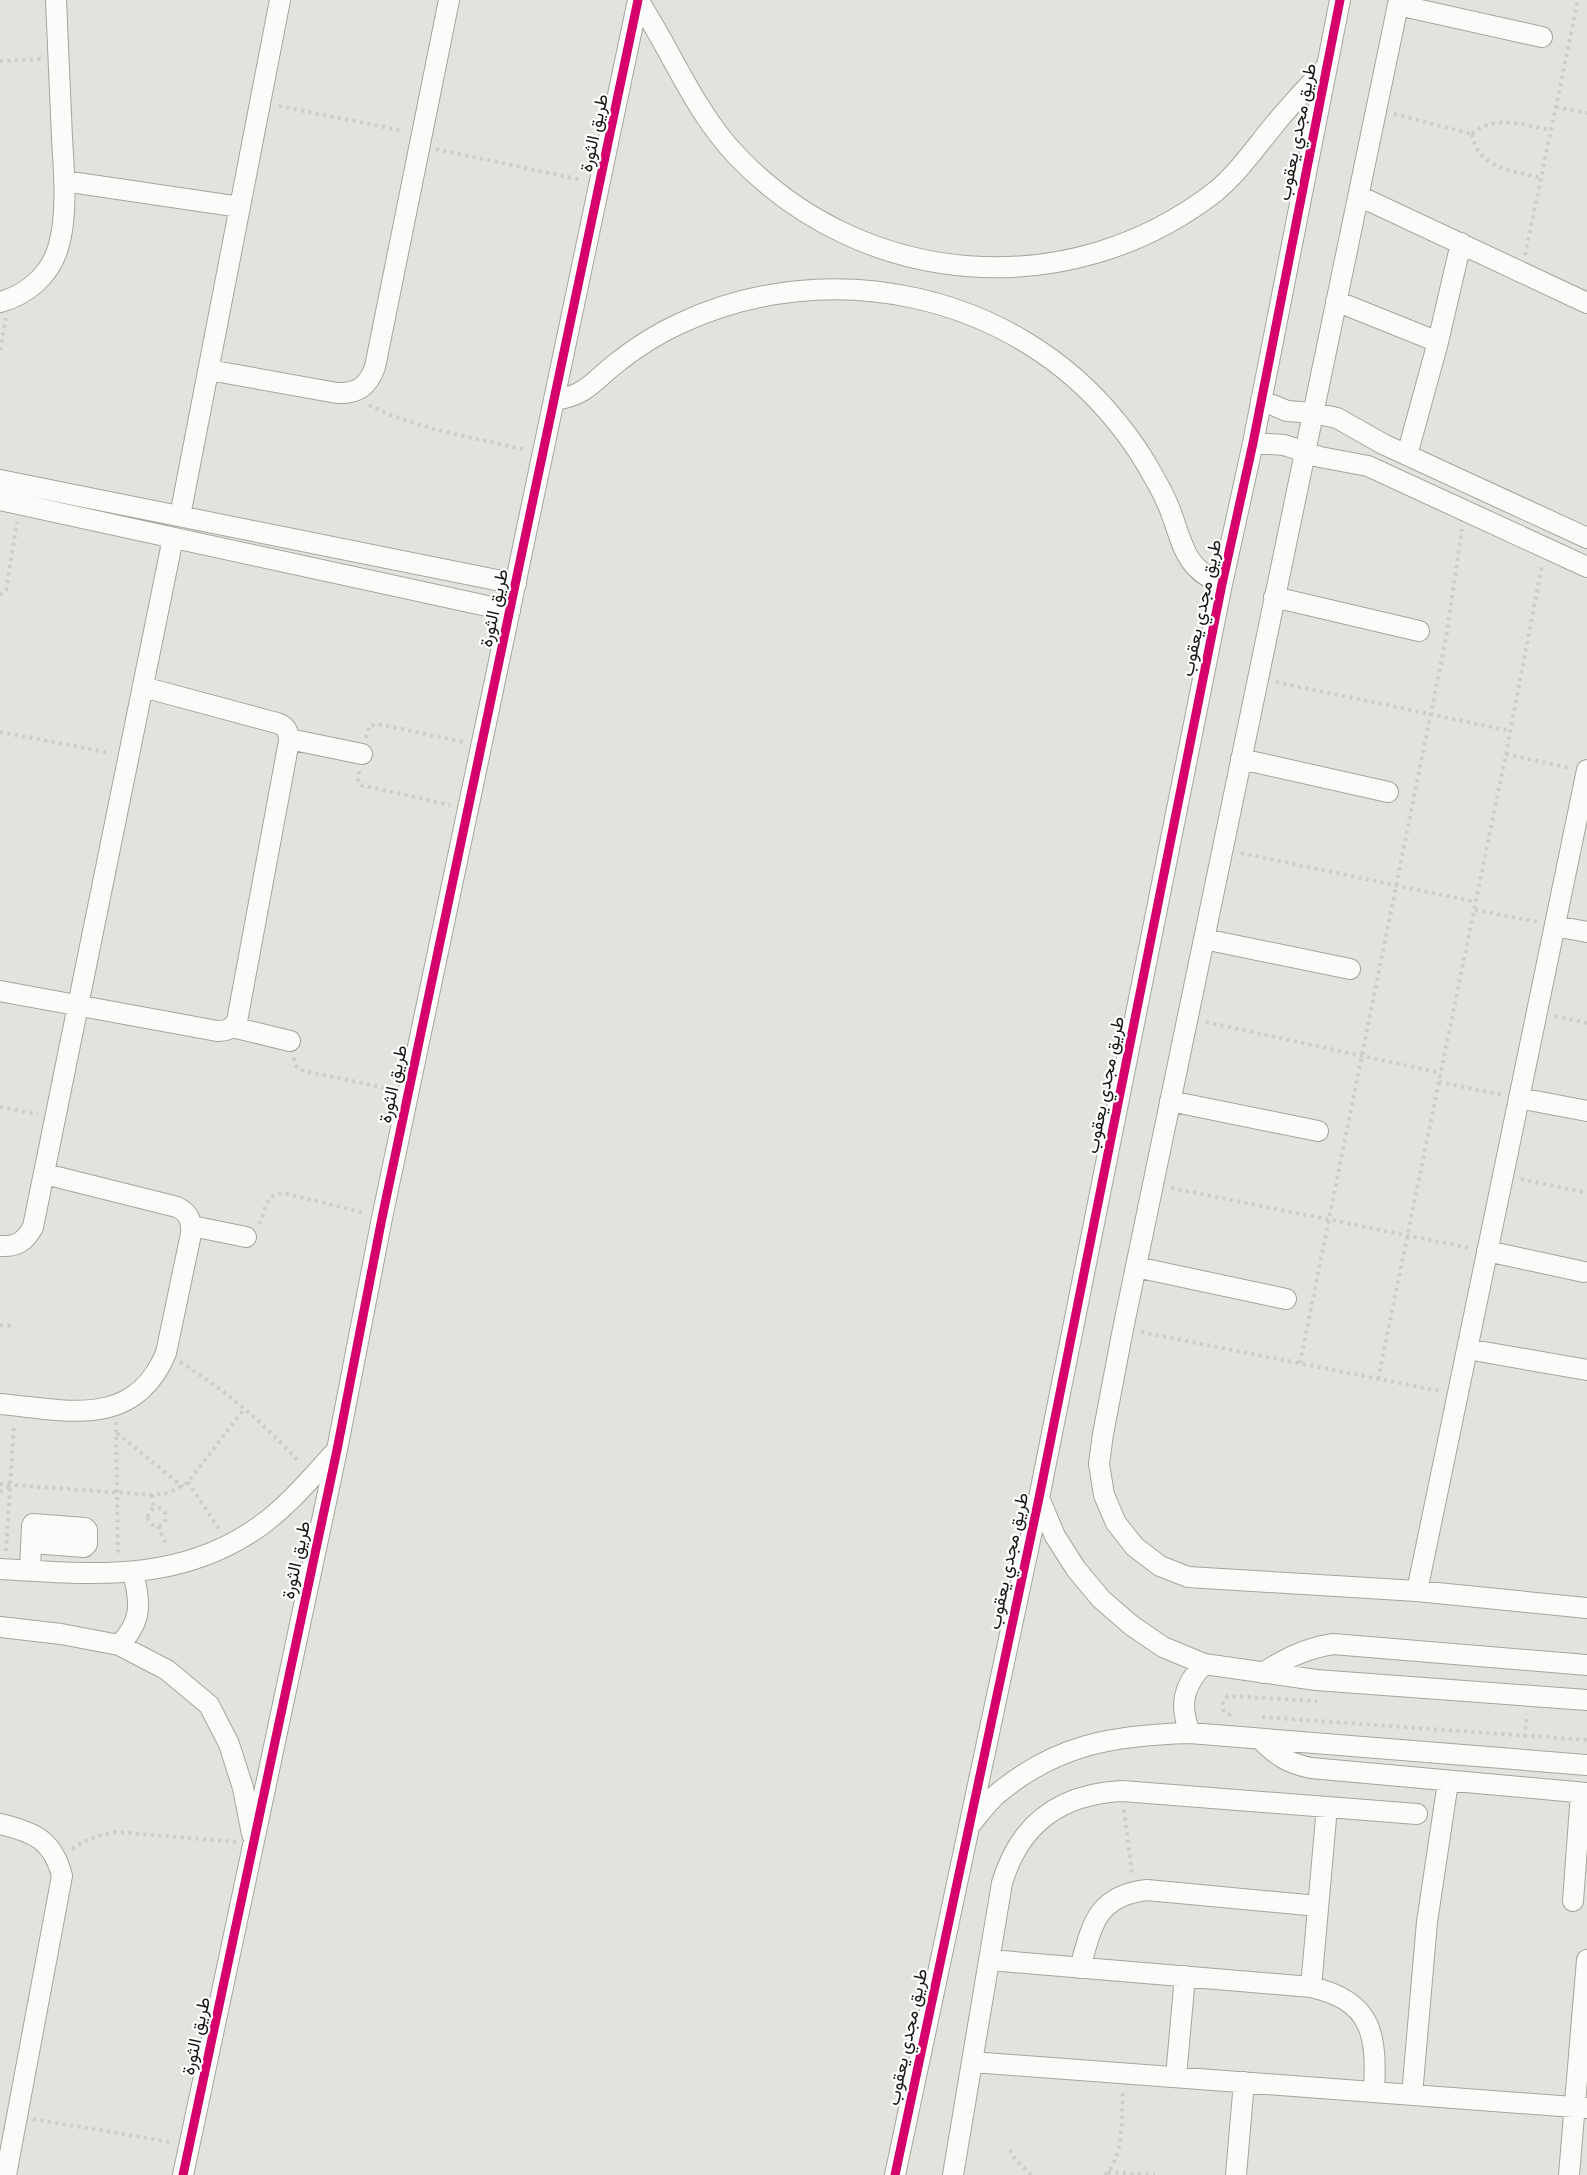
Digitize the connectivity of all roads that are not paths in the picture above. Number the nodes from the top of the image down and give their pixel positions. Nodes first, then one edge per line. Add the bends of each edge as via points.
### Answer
1 (56, 0) edge
2 (280, 0) edge
3 (449, 0) edge
4 (638, 0) edge
5 (1340, 0) edge
6 (1398, 2) edge
7 (1542, 37) dead end
8 (1326, 66) junction
9 (64, 181) junction
10 (1359, 196) junction
11 (240, 207) junction
12 (1461, 243) junction
13 (5, 300) edge
14 (1336, 301) junction
15 (1587, 303) edge
16 (1438, 342) junction
17 (209, 370) junction
18 (555, 400) junction
19 (1261, 400) junction
20 (1314, 413) junction
21 (1253, 443) junction
22 (1305, 452) junction
23 (1407, 454) junction
24 (0, 480) edge
25 (0, 500) edge
26 (180, 516) junction
27 (173, 538) junction
28 (1587, 538) edge
29 (1587, 567) edge
30 (516, 584) junction
31 (1222, 584) junction
32 (1274, 597) junction
33 (510, 611) junction
34 (1419, 631) dead end
35 (143, 687) junction
36 (289, 739) junction
37 (362, 754) road end
38 (1241, 759) junction
39 (1587, 771) edge
40 (1388, 792) dead end
41 (1555, 926) junction
42 (1587, 932) edge
43 (1204, 939) junction
44 (1350, 969) dead end
45 (0, 991) edge
46 (79, 1005) junction
47 (232, 1027) junction
48 (290, 1041) road end
49 (1519, 1098) junction
50 (1170, 1101) junction
51 (1587, 1111) edge
52 (1318, 1131) dead end
53 (45, 1174) junction
54 (192, 1226) junction
55 (246, 1237) road end
56 (0, 1246) edge
57 (1487, 1251) junction
58 (1136, 1267) junction
59 (1584, 1272) dead end
60 (1286, 1299) dead end
61 (1467, 1349) junction
62 (1587, 1370) edge
63 (8, 1405) edge
64 (336, 1450) junction
65 (1039, 1498) junction
66 (32, 1543) dead end
67 (2, 1569) edge
68 (30, 1570) junction
69 (125, 1573) junction
70 (1417, 1591) junction
71 (1587, 1608) edge
72 (0, 1627) edge
73 (118, 1646) junction
74 (1204, 1664) junction
75 (1587, 1665) edge
76 (1263, 1672) junction
77 (1587, 1700) edge
78 (1190, 1733) junction
79 (1260, 1739) junction
80 (1587, 1765) edge
81 (1448, 1782) junction
82 (1584, 1793) edge
83 (1327, 1807) junction
84 (1417, 1814) dead end
85 (0, 1824) edge
86 (967, 1828) junction
87 (254, 1843) junction
88 (1573, 1901) dead end
89 (1318, 1906) junction
90 (990, 1960) junction
91 (1587, 1960) edge
92 (1080, 1968) junction
93 (1185, 1977) junction
94 (1311, 1987) junction
95 (972, 2062) junction
96 (1176, 2077) junction
97 (1244, 2082) junction
98 (1374, 2092) junction
99 (1412, 2095) junction
100 (1581, 2107) edge
101 (18, 2116) junction
102 (0, 2128) edge
103 (6, 2175) edge
104 (183, 2175) edge
105 (895, 2175) edge
106 (953, 2175) edge
107 (1236, 2175) edge
108 (1569, 2175) edge

1 - 9 street
2 - 11 street
3 - 17 street via 370,380 348,394
4 - 8 street via 696,103 760,179 813,218 862,242 904,256 969,267 1002,268 1067,261 1160,227 1240,170
4 - 18 street, طريق الثورة
5 - 8 street, طريق مجدي يعقوب
6 - 7 street
6 - 10 street
8 - 19 street, طريق مجدي يعقوب
9 - 11 street
9 - 13 street via 62,230 51,265 26,291
10 - 12 street
10 - 14 street
11 - 17 street
12 - 15 street
12 - 16 street
14 - 16 street
14 - 20 street
16 - 23 street
17 - 26 street
18 - 30 street, طريق الثورة
18 - 31 street via 586,390 618,362 681,323 750,299 824,288 897,293 933,301 968,313 1026,342 1091,393 1132,443 1157,482 1188,559 1203,574
19 - 20 street via 1287,411
19 - 21 street, طريق مجدي يعقوب
20 - 22 street
20 - 23 street via 1337,418
21 - 22 street
21 - 31 street, طريق مجدي يعقوب
22 - 29 street via 1368,466
22 - 32 street
23 - 28 street
24 - 26 street
25 - 27 street
26 - 30 street
27 - 33 street
27 - 35 street
30 - 33 street, طريق الثورة
31 - 65 street, طريق مجدي يعقوب
32 - 34 street
32 - 38 street
33 - 64 street, طريق الثورة
35 - 36 street via 277,723 286,728
35 - 46 street
36 - 37 street
36 - 47 street via 237,1021
38 - 40 street
38 - 43 street
39 - 41 street
41 - 42 street
41 - 49 street
43 - 44 street
43 - 50 street
45 - 46 street
46 - 47 street via 217,1030
46 - 53 street
47 - 48 street
49 - 51 street
49 - 57 street
50 - 52 street
50 - 58 street
53 - 54 street via 177,1207 185,1211
53 - 56 street via 28,1236 20,1243
54 - 55 street
54 - 63 street via 166,1353 146,1386 103,1410
57 - 59 street
57 - 61 street
58 - 60 street
58 - 70 street via 1099,1464 1104,1495 1116,1523 1135,1547 1160,1566 1188,1577
61 - 62 street
61 - 70 street
64 - 69 street via 288,1503 229,1545 192,1560
64 - 87 street, طريق الثورة
65 - 74 street via 1055,1536 1101,1599 1163,1647
65 - 86 street, طريق مجدي يعقوب
66 - 68 street
67 - 68 street
68 - 69 street
69 - 73 street via 138,1591 137,1614 129,1635
70 - 71 street
72 - 73 street
73 - 87 street via 167,1670 209,1705 229,1744
74 - 76 street
74 - 78 street via 1188,1684 1185,1696 1185,1721
75 - 76 street via 1333,1644 1294,1654
76 - 77 street via 1528,1706
78 - 79 street
78 - 86 street via 1105,1740 1060,1755 1028,1771 995,1796
79 - 80 street
79 - 81 street via 1292,1764
81 - 82 street
81 - 99 street via 1426,1922
82 - 88 street
83 - 84 street
83 - 89 street
83 - 90 street via 1122,1791 1069,1801 1026,1834 1011,1857 1002,1883
85 - 101 street via 30,1832 42,1840 52,1850 62,1876
86 - 105 street, طريق مجدي يعقوب
87 - 104 street, طريق الثورة
89 - 92 street via 1134,1891 1109,1903 1100,1913 1092,1925
89 - 94 street
90 - 92 street
90 - 95 street
91 - 100 street
92 - 93 street
93 - 94 street
93 - 96 street
94 - 98 street via 1341,1997 1365,2019 1374,2039
95 - 96 street
95 - 106 street
96 - 97 street
97 - 98 street
97 - 107 street
98 - 99 street
99 - 100 street
100 - 108 street
101 - 102 street
101 - 103 street

